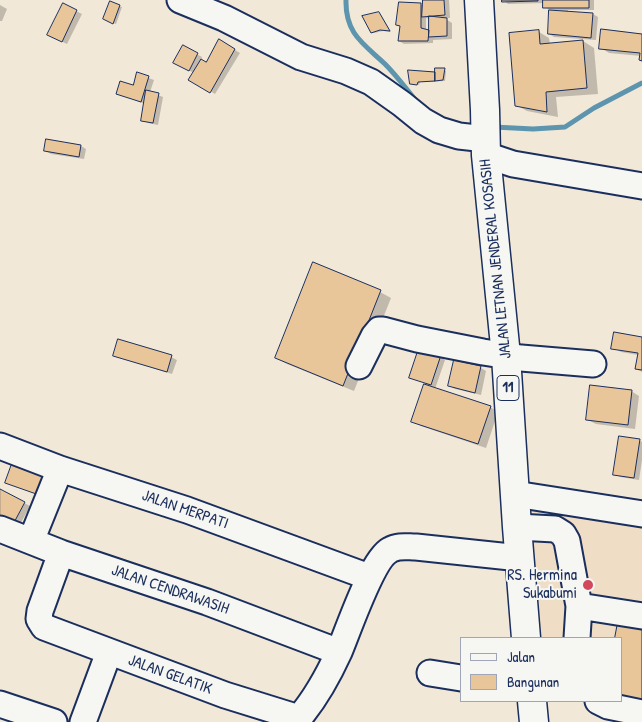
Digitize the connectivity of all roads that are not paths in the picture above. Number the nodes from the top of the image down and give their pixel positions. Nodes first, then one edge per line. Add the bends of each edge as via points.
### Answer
1 (180, 0) edge
2 (479, 0) edge
3 (226, 9) edge
4 (486, 133) junction
5 (642, 186) edge
6 (506, 356) junction
7 (593, 364) dead end
8 (359, 366) dead end
9 (0, 446) edge
10 (60, 469) junction
11 (515, 494) junction
12 (642, 514) edge
13 (517, 527) junction
14 (0, 529) edge
15 (30, 541) junction
16 (61, 553) junction
17 (520, 558) junction
18 (369, 577) junction
19 (579, 606) junction
20 (642, 616) edge
21 (526, 637) edge
22 (577, 637) edge
23 (109, 652) junction
24 (339, 652) junction
25 (430, 673) dead end
26 (460, 678) edge
27 (532, 702) edge
28 (600, 702) edge
29 (13, 712) edge
30 (642, 713) edge
31 (299, 720) edge
32 (54, 722) edge
33 (83, 722) edge
34 (534, 722) edge

1 - 3 street
2 - 4 highway, JALAN LETNAN JENDERAL KOSASIH / 11
3 - 4 street via 301,57 371,82 439,130 459,136
4 - 5 street via 513,164
4 - 6 highway, JALAN LETNAN JENDERAL KOSASIH / 11
6 - 7 street
6 - 8 street via 379,330
6 - 11 highway, JALAN LETNAN JENDERAL KOSASIH / 11
9 - 10 street, JALAN MERPATI
10 - 15 street
10 - 18 street, JALAN MERPATI via 187,510
11 - 12 street
11 - 13 highway, JALAN LETNAN JENDERAL KOSASIH / 11
13 - 17 highway, JALAN LETNAN JENDERAL KOSASIH / 11
13 - 19 street via 555,529 563,534
14 - 15 street, JALAN CENDRAWASIH
15 - 16 street, JALAN CENDRAWASIH
16 - 23 street, JALAN GELATIK via 40,611 41,624
16 - 24 street, JALAN CENDRAWASIH via 207,602
17 - 18 street, JALAN GELATIK via 399,546 389,550
17 - 21 highway, JALAN LETNAN JENDERAL KOSASIH / 11
18 - 24 street, JALAN GELATIK
19 - 20 street
19 - 22 street
23 - 31 street, JALAN GELATIK
23 - 33 street
24 - 31 street, JALAN GELATIK via 315,700
25 - 26 street
27 - 34 highway
28 - 30 street
29 - 32 street

